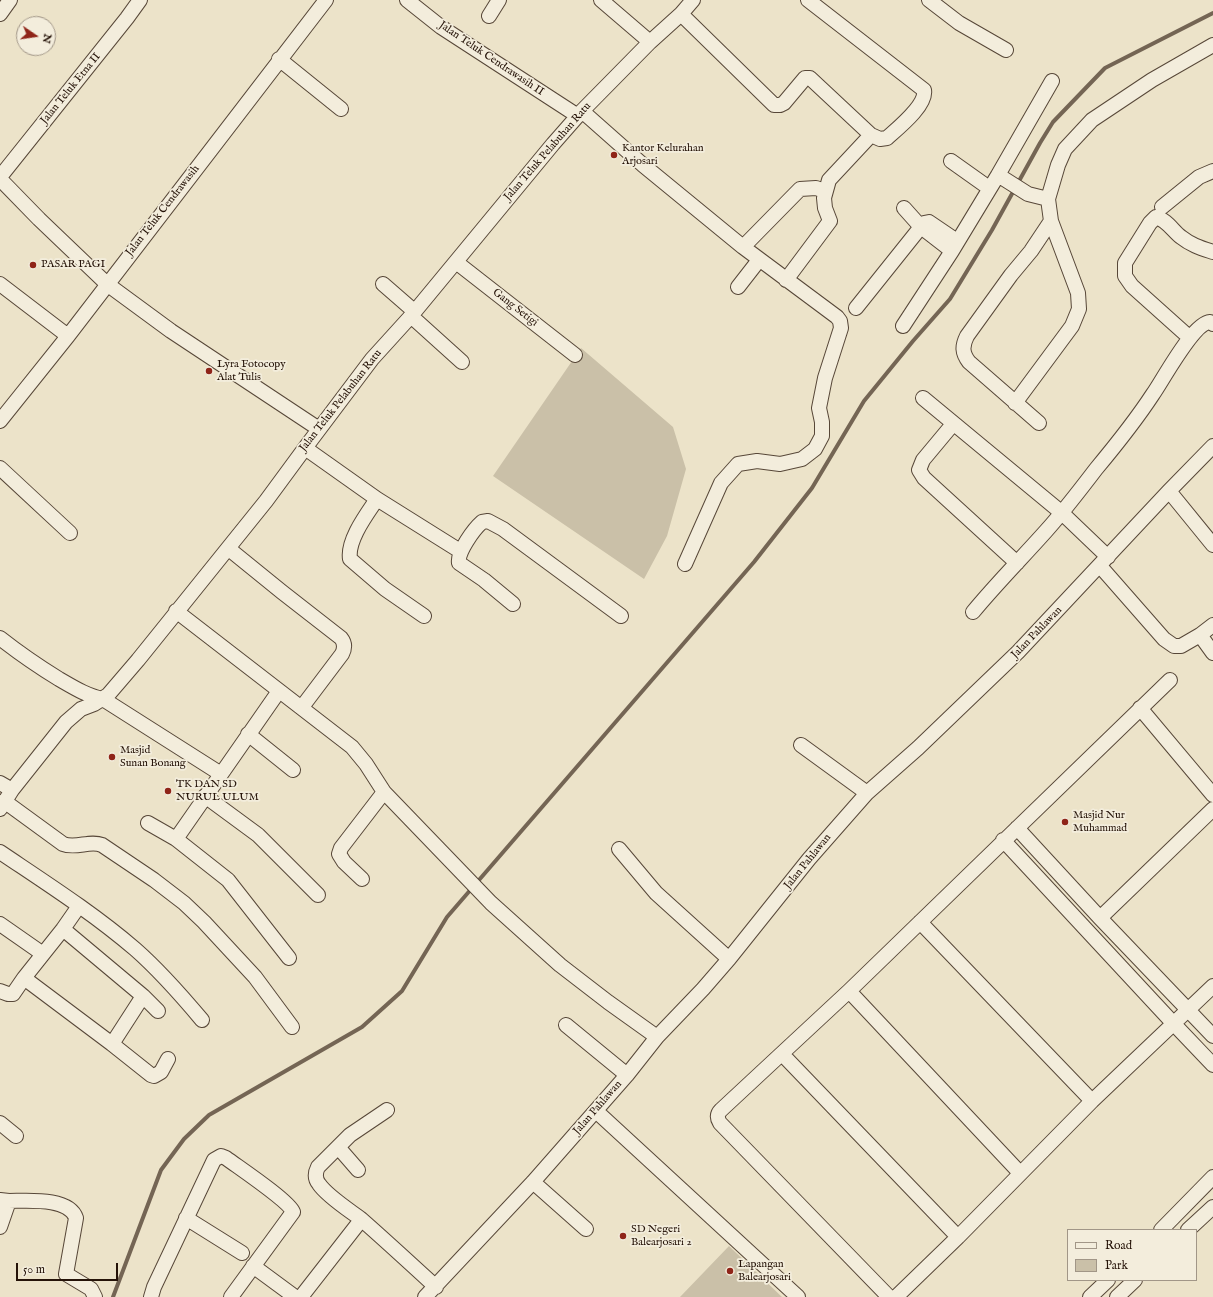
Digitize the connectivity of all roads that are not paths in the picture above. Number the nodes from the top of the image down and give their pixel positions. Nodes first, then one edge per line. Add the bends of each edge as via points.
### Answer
1 (10, 0) edge
2 (140, 0) edge
3 (326, 0) edge
4 (407, 0) edge
5 (499, 0) edge
6 (601, 0) edge
7 (693, 0) edge
8 (808, 0) edge
9 (928, 0) edge
10 (0, 14) edge
11 (680, 14) junction
12 (489, 16) dead end
13 (650, 42) junction
14 (1213, 45) edge
15 (1006, 50) dead end
16 (280, 59) junction
17 (1052, 81) dead end
18 (341, 109) dead end
19 (580, 113) junction
20 (871, 135) junction
21 (951, 162) dead end
22 (1213, 171) edge
23 (998, 175) junction
24 (0, 178) edge
25 (989, 188) junction
26 (825, 191) junction
27 (1048, 199) junction
28 (1162, 207) dead end
29 (904, 208) dead end
30 (1051, 221) junction
31 (921, 227) junction
32 (954, 246) junction
33 (743, 247) junction
34 (1213, 252) edge
35 (759, 260) junction
36 (456, 262) junction
37 (786, 280) junction
38 (0, 284) edge
39 (107, 284) junction
40 (382, 284) dead end
41 (738, 287) dead end
42 (856, 308) dead end
43 (412, 313) junction
44 (1213, 324) edge
45 (903, 326) dead end
46 (68, 336) junction
47 (1190, 338) junction
48 (575, 355) dead end
49 (462, 362) dead end
50 (923, 398) dead end
51 (1015, 403) junction
52 (0, 421) edge
53 (1039, 423) dead end
54 (953, 424) junction
55 (319, 429) junction
56 (1213, 446) edge
57 (305, 448) junction
58 (0, 468) edge
59 (1169, 491) junction
60 (377, 499) junction
61 (1062, 513) junction
62 (70, 534) dead end
63 (1213, 545) edge
64 (229, 549) junction
65 (460, 552) junction
66 (1104, 561) junction
67 (1017, 563) junction
68 (685, 564) dead end
69 (514, 604) dead end
70 (176, 611) junction
71 (973, 612) dead end
72 (424, 616) dead end
73 (621, 616) dead end
74 (1213, 625) edge
75 (1200, 635) junction
76 (0, 638) edge
77 (1213, 652) edge
78 (1170, 680) dead end
79 (279, 691) junction
80 (103, 699) junction
81 (302, 707) junction
82 (1140, 708) junction
83 (248, 734) junction
84 (801, 745) dead end
85 (293, 770) dead end
86 (221, 774) junction
87 (0, 783) edge
88 (384, 792) junction
89 (867, 793) junction
90 (1213, 795) edge
91 (206, 796) junction
92 (5, 800) edge
93 (1213, 809) edge
94 (148, 823) dead end
95 (1017, 828) junction
96 (176, 839) junction
97 (1003, 840) junction
98 (620, 849) dead end
99 (0, 852) edge
100 (362, 879) dead end
101 (318, 895) dead end
102 (79, 906) junction
103 (1100, 918) junction
104 (920, 922) junction
105 (0, 924) edge
106 (63, 929) junction
107 (43, 954) junction
108 (289, 958) dead end
109 (729, 959) junction
110 (24, 978) junction
111 (1213, 986) edge
112 (0, 990) edge
113 (849, 991) junction
114 (143, 996) junction
115 (1188, 1009) junction
116 (158, 1011) dead end
117 (202, 1020) dead end
118 (1173, 1023) junction
119 (566, 1025) dead end
120 (292, 1027) dead end
121 (1213, 1036) edge
122 (657, 1037) junction
123 (112, 1044) junction
124 (782, 1054) junction
125 (168, 1059) dead end
126 (1213, 1064) edge
127 (627, 1075) junction
128 (1092, 1101) junction
129 (387, 1110) dead end
130 (596, 1111) junction
131 (0, 1123) edge
132 (16, 1136) dead end
133 (338, 1147) junction
134 (358, 1170) dead end
135 (1020, 1173) junction
136 (1213, 1177) edge
137 (533, 1182) junction
138 (4, 1201) edge
139 (1213, 1206) edge
140 (186, 1218) junction
141 (361, 1220) junction
142 (0, 1227) edge
143 (586, 1229) dead end
144 (1162, 1229) edge
145 (1189, 1229) edge
146 (958, 1237) junction
147 (242, 1253) dead end
148 (253, 1266) junction
149 (1107, 1281) edge
150 (1134, 1281) edge
151 (436, 1287) junction
152 (95, 1297) edge
153 (151, 1297) edge
154 (230, 1297) edge
155 (295, 1297) edge
156 (301, 1297) edge
157 (425, 1297) edge
158 (798, 1297) edge
159 (889, 1297) edge
160 (896, 1297) edge
161 (1090, 1297) edge
162 (1117, 1297) edge

1 - 10 street
2 - 24 street, Jalan Teluk Etna II
3 - 16 street, Jalan Teluk Cendrawasih
4 - 19 street, Jalan Teluk Cendrawasih II via 441,27
5 - 12 street
6 - 13 street
7 - 11 street, Jalan Teluk Pelabuhan Ratu
8 - 20 street via 924,90 921,104 888,137 880,139
9 - 15 street via 959,23
11 - 13 street, Jalan Teluk Pelabuhan Ratu
11 - 20 street via 774,105 784,103 804,78 810,78
13 - 19 street, Jalan Teluk Pelabuhan Ratu
14 - 27 street via 1152,80 1092,120 1065,149
16 - 18 street
16 - 39 street, Jalan Teluk Cendrawasih
17 - 23 street
19 - 33 street, Jalan Teluk Cendrawasih II
19 - 36 street, Jalan Teluk Pelabuhan Ratu
20 - 26 street via 829,180
21 - 25 street
22 - 28 street via 1199,177
23 - 25 street
23 - 27 street via 1028,194
24 - 39 street
25 - 32 street
26 - 33 street via 816,188 800,189
26 - 37 street via 824,198 830,221
27 - 30 street
29 - 31 street
30 - 51 street via 1078,292 1079,309 1072,326
30 - 51 street via 967,336 963,346 964,355 969,362
31 - 32 street
31 - 42 street
32 - 45 street
33 - 35 street, Jalan Teluk Cendrawasih II
34 - 47 street via 1190,244 1161,218 1156,217 1125,264 1125,276 1132,286
35 - 37 street, Jalan Teluk Cendrawasih II
35 - 41 street
36 - 43 street, Jalan Teluk Pelabuhan Ratu
36 - 48 street, Gang Setigi
37 - 68 street, Jalan Teluk Cendrawasih II via 840,321 841,328 825,378 819,408 822,436 815,449 802,459 780,464 757,461 738,464 721,484
38 - 46 street
39 - 46 street, Jalan Teluk Cendrawasih
39 - 55 street via 171,331
40 - 43 street
43 - 49 street
43 - 55 street, Jalan Teluk Pelabuhan Ratu via 372,359
44 - 47 street via 1205,323
46 - 52 street, Jalan Teluk Cendrawasih
47 - 61 street via 1129,429
50 - 54 street
51 - 53 street
54 - 61 street
54 - 67 street via 923,460 919,470 924,478
55 - 57 street, Jalan Teluk Pelabuhan Ratu
56 - 59 street, Jalan Pahlawan
57 - 60 street
57 - 64 street, Jalan Teluk Pelabuhan Ratu
58 - 62 street
59 - 63 street
59 - 66 street, Jalan Pahlawan
60 - 65 street
60 - 72 street via 359,526 350,559 385,590
61 - 66 street
61 - 67 street
64 - 70 street, Jalan Teluk Pelabuhan Ratu
64 - 81 street via 344,642 342,654
65 - 69 street via 460,564
65 - 73 street via 480,524 488,521 504,529
66 - 75 street via 1155,628 1171,644 1181,646
66 - 89 street, Jalan Pahlawan via 1018,652
67 - 71 street
70 - 79 street
70 - 80 street, Jalan Teluk Pelabuhan Ratu via 138,660
74 - 75 street
75 - 77 street
76 - 80 street via 29,660 73,687 92,697
78 - 82 street
79 - 81 street
79 - 83 street
80 - 86 street
80 - 92 street, Jalan Teluk Pelabuhan Ratu via 81,709 66,722
81 - 88 street via 352,747
82 - 90 street
82 - 95 street
83 - 85 street
83 - 86 street
84 - 89 street
86 - 91 street
87 - 92 street
88 - 100 street via 339,854
88 - 122 street via 491,903 560,965
89 - 109 street, Jalan Pahlawan via 809,859
91 - 96 street
91 - 101 street via 258,835
92 - 120 street via 64,844 102,845 184,903 255,977
93 - 103 street
94 - 96 street
95 - 97 street
95 - 103 street
96 - 108 street via 228,880
97 - 104 street
97 - 118 street
98 - 109 street via 656,893
99 - 102 street
102 - 106 street
102 - 117 street via 135,949 180,993
103 - 115 street
104 - 113 street
104 - 128 street
105 - 107 street
106 - 107 street
106 - 114 street
107 - 110 street
109 - 122 street, Jalan Pahlawan
110 - 112 street via 13,994
110 - 123 street
111 - 115 street
113 - 124 street
113 - 135 street
114 - 116 street
114 - 123 street
115 - 118 street
115 - 121 street
118 - 126 street
118 - 128 street
119 - 127 street
122 - 127 street, Jalan Pahlawan
123 - 125 street via 152,1076 160,1072
124 - 146 street
124 - 159 street via 721,1110 718,1121
127 - 130 street, Jalan Pahlawan
128 - 135 street
129 - 133 street via 350,1135
130 - 137 street, Jalan Pahlawan
130 - 158 street
131 - 132 street
133 - 134 street
133 - 141 street via 318,1167 316,1178 325,1191
135 - 146 street
136 - 144 street
137 - 143 street
137 - 151 street, Jalan Pahlawan
138 - 142 street
138 - 152 street via 53,1203 74,1213 76,1218 65,1271 91,1289
139 - 145 street
140 - 147 street
140 - 148 street via 214,1160 219,1156 226,1158 287,1203 293,1212
140 - 153 street
141 - 151 street
141 - 156 street
146 - 160 street
148 - 154 street
148 - 155 street
149 - 161 street
150 - 162 street
151 - 157 street, Jalan Pahlawan

